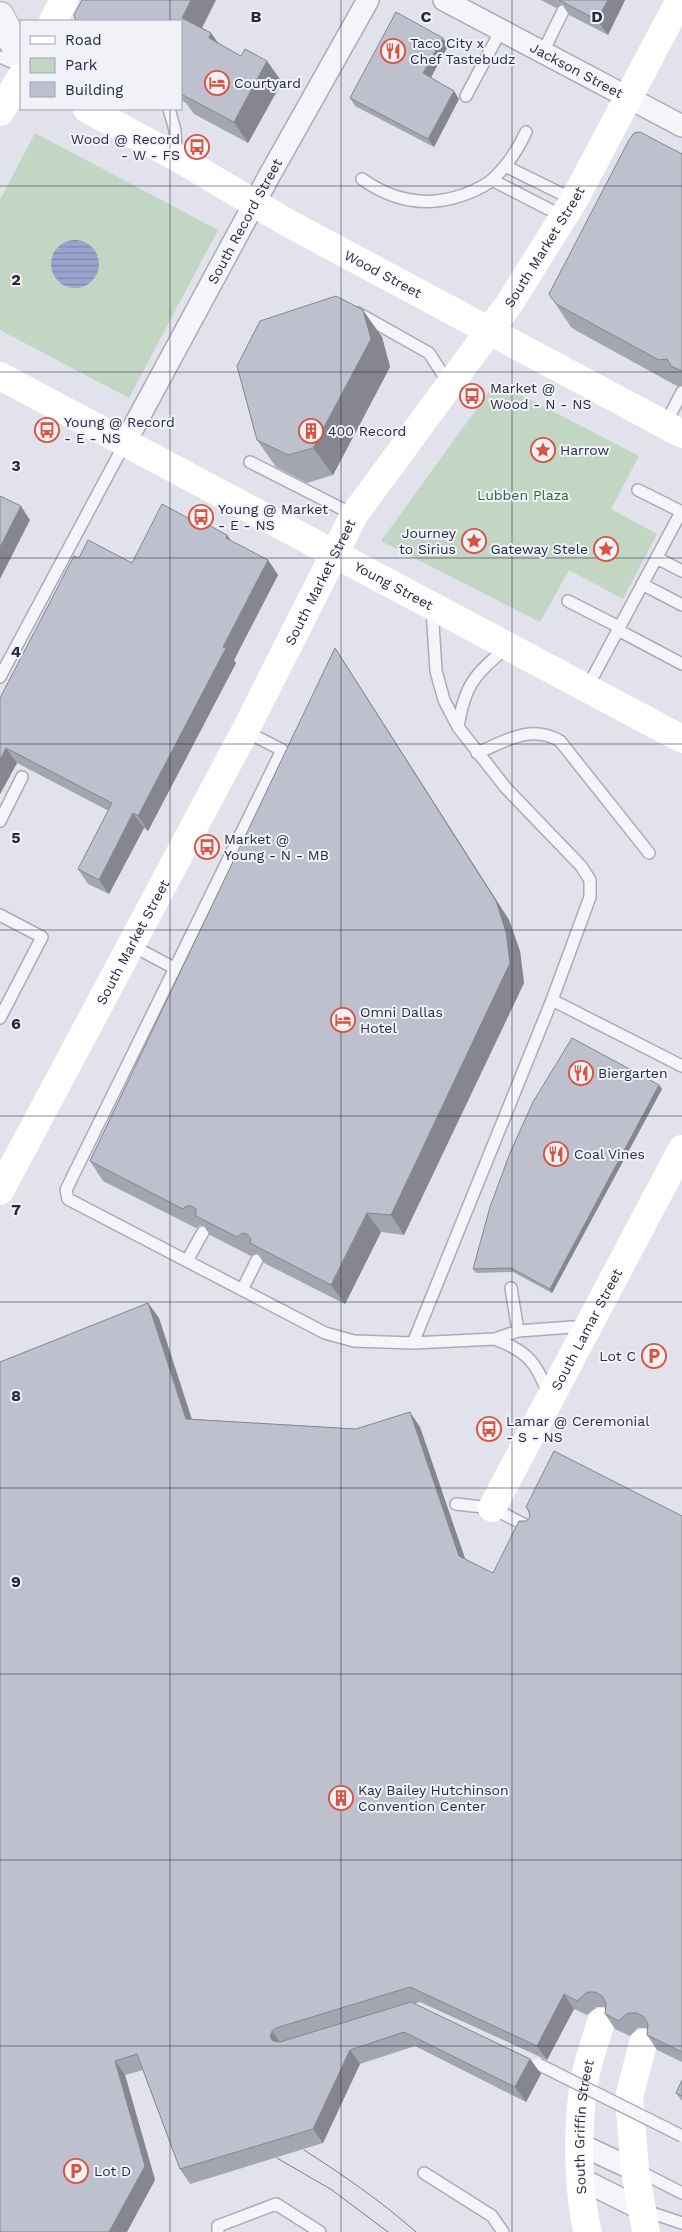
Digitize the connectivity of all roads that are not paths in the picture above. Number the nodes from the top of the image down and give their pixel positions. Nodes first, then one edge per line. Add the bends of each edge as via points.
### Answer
1 (368, 0) edge
2 (444, 0) edge
3 (680, 0) edge
4 (563, 11) edge
5 (0, 16) edge
6 (501, 30) junction
7 (543, 52) junction
8 (20, 55) edge
9 (0, 57) edge
10 (20, 66) edge
11 (20, 79) edge
12 (466, 96) dead end
13 (629, 97) junction
14 (89, 110) edge
15 (169, 110) edge
16 (0, 112) edge
17 (682, 126) edge
18 (526, 132) dead end
19 (176, 158) junction
20 (505, 166) junction
21 (362, 179) dead end
22 (492, 180) junction
23 (255, 204) junction
24 (569, 209) junction
25 (346, 307) edge
26 (490, 331) junction
27 (0, 376) edge
28 (450, 386) junction
29 (682, 392) edge
30 (674, 429) edge
31 (125, 443) junction
32 (250, 462) dead end
33 (638, 490) dead end
34 (681, 512) edge
35 (354, 516) junction
36 (334, 554) junction
37 (657, 558) junction
38 (682, 571) edge
39 (642, 584) junction
40 (568, 601) dead end
41 (682, 605) edge
42 (432, 608) junction
43 (619, 629) junction
44 (507, 647) junction
45 (682, 664) edge
46 (0, 677) edge
47 (587, 688) junction
48 (458, 726) junction
49 (245, 731) junction
50 (682, 739) edge
51 (477, 753) junction
52 (22, 777) edge
53 (0, 821) edge
54 (649, 852) dead end
55 (0, 915) edge
56 (131, 945) junction
57 (174, 968) junction
58 (552, 1000) junction
59 (0, 1018) edge
60 (682, 1066) edge
61 (682, 1150) edge
62 (0, 1191) edge
63 (203, 1232) edge
64 (257, 1260) edge
65 (187, 1261) junction
66 (511, 1288) dead end
67 (242, 1290) junction
68 (588, 1326) junction
69 (518, 1332) junction
70 (495, 1339) junction
71 (413, 1343) junction
72 (550, 1398) junction
73 (456, 1504) dead end
74 (492, 1508) junction
75 (533, 1529) edge
76 (601, 2022) dead end
77 (643, 2043) dead end
78 (534, 2062) edge
79 (682, 2136) edge
80 (581, 2145) junction
81 (635, 2170) junction
82 (424, 2173) dead end
83 (581, 2179) junction
84 (682, 2193) edge
85 (644, 2221) edge
86 (682, 2223) edge
87 (218, 2232) edge
88 (320, 2232) edge
89 (503, 2232) edge
90 (588, 2232) edge

1 - 23 street, South Record Street
2 - 6 street, Jackson Street
3 - 13 main road, South Market Street
4 - 7 lane
5 - 8 street
6 - 7 street, Jackson Street
6 - 12 lane
7 - 13 street, Jackson Street
9 - 10 lane
11 - 16 main road
13 - 17 street, Jackson Street
13 - 24 main road, South Market Street
14 - 19 main road, Wood Street
15 - 19 lane
18 - 20 lane
19 - 23 main road, Wood Street
20 - 22 lane
20 - 24 lane
21 - 22 lane via 394,197 432,203 475,190
22 - 24 lane
23 - 26 main road, Wood Street
23 - 31 street, South Record Street
24 - 26 main road, South Market Street
25 - 28 lane via 429,353
26 - 28 main road, South Market Street
26 - 30 main road, Wood Street
27 - 31 main road, Young Street
28 - 35 main road, South Market Street
29 - 30 lane
31 - 36 main road, Young Street
31 - 46 lane
32 - 35 lane
33 - 34 lane
34 - 37 lane
35 - 36 main road, South Market Street
36 - 42 main road, Young Street
36 - 49 main road, South Market Street
37 - 38 lane
37 - 39 lane
39 - 41 lane
39 - 43 lane
40 - 43 lane
42 - 44 main road, Young Street
42 - 48 lane via 436,671 444,700
43 - 45 lane
43 - 47 lane
44 - 47 main road, Young Street
44 - 48 lane via 476,674 462,703
47 - 50 main road, Young Street
48 - 51 lane
49 - 56 main road, South Market Street
49 - 57 lane via 282,750
51 - 54 lane via 528,732 560,740
51 - 58 lane via 581,866 590,880 590,897
52 - 53 lane
55 - 59 lane via 42,937
56 - 57 lane
56 - 62 main road, South Market Street
57 - 65 lane via 66,1190 68,1199
58 - 60 lane
58 - 71 lane
61 - 68 main road, South Lamar Street
63 - 65 lane
64 - 67 lane
65 - 67 lane
66 - 69 lane
67 - 71 lane via 325,1333 354,1341
68 - 69 lane
68 - 72 main road, South Lamar Street
69 - 70 lane
70 - 71 lane
70 - 72 lane via 513,1346 531,1360
72 - 74 main road, South Lamar Street
73 - 74 lane
74 - 75 lane
76 - 80 main road, South Griffin Street via 585,2075
77 - 81 main road via 629,2098
78 - 79 lane, bridge
80 - 81 street
80 - 83 main road, South Griffin Street
81 - 84 lane
81 - 85 main road
82 - 89 lane via 492,2216
83 - 85 street
83 - 90 main road, South Griffin Street
85 - 86 lane
87 - 88 lane via 218,2226 276,2204

